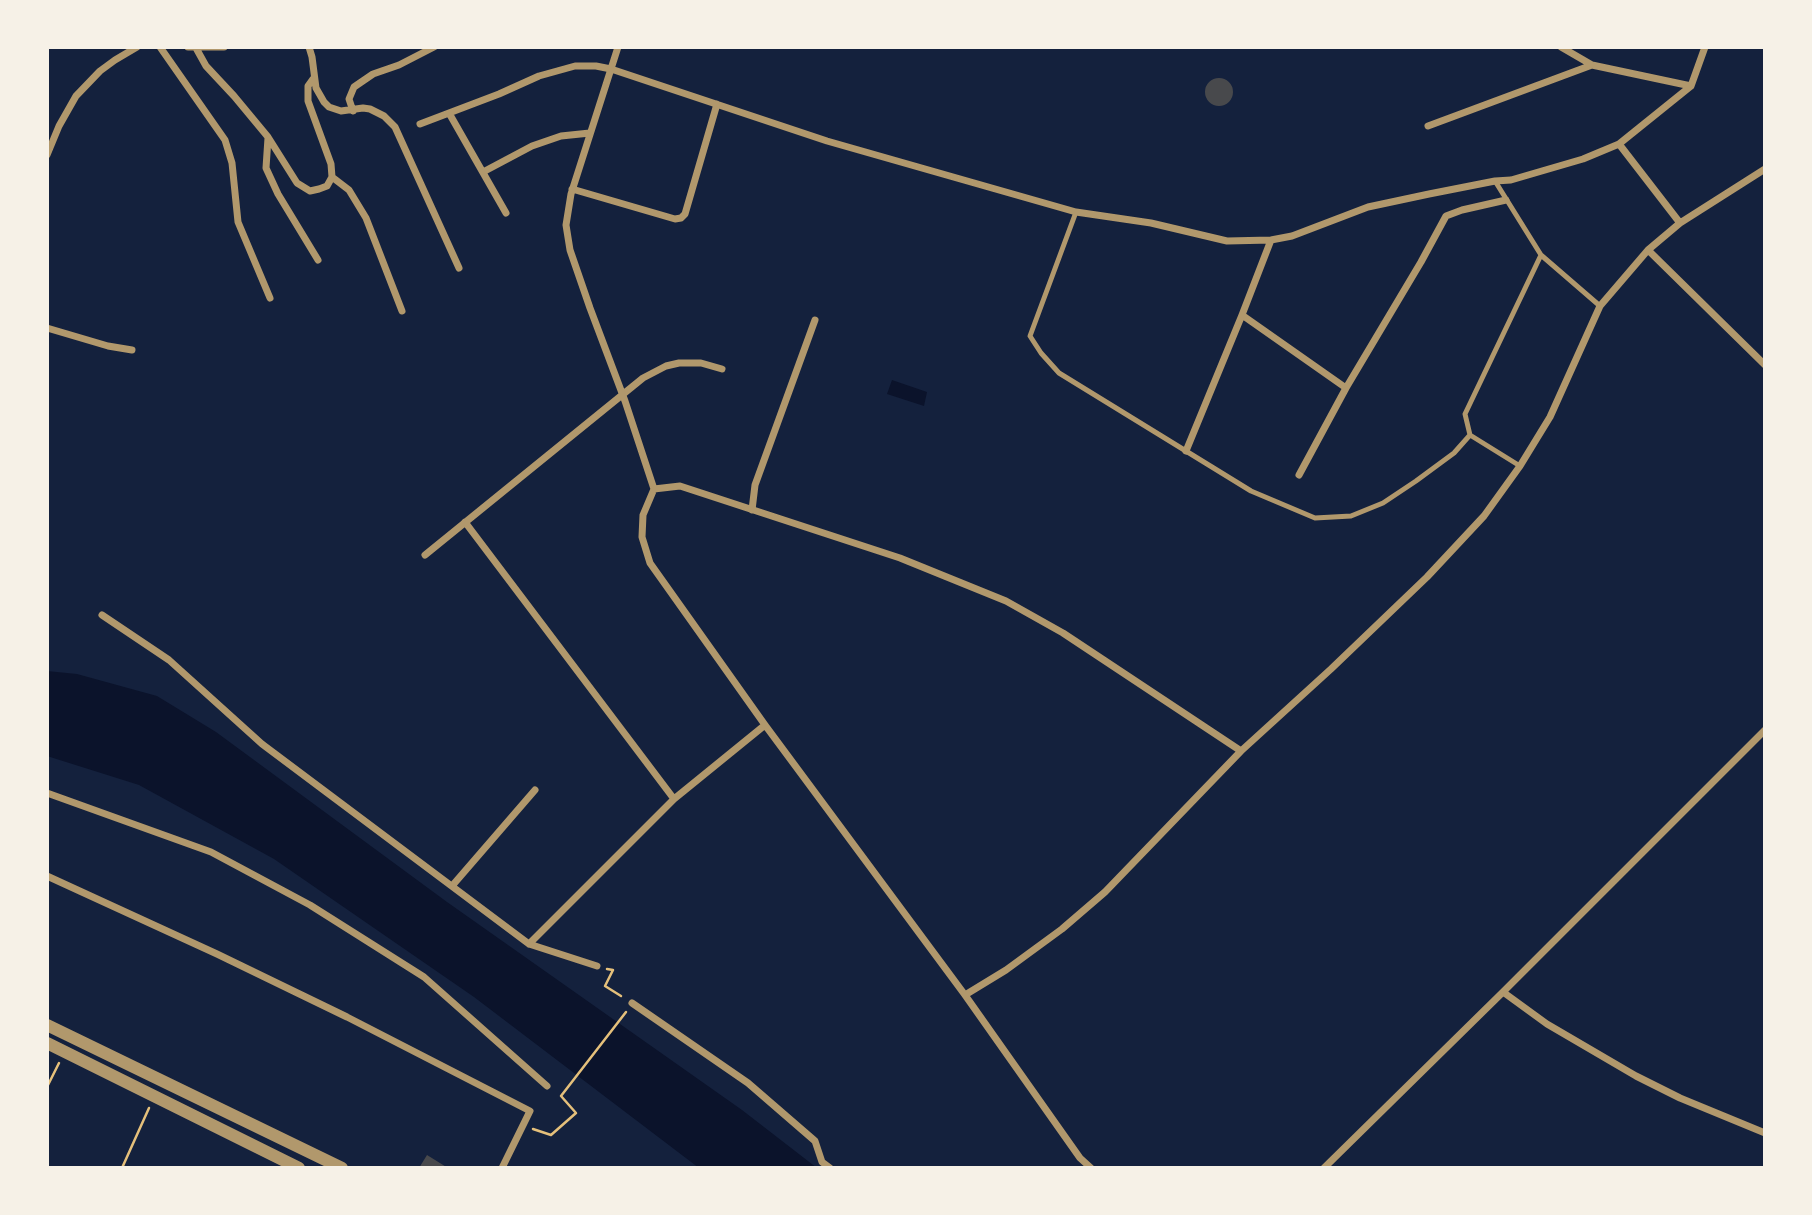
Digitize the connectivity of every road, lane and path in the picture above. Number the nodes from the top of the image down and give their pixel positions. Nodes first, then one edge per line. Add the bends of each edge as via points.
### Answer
1 (137, 47) edge
2 (160, 47) edge
3 (224, 47) edge
4 (309, 47) edge
5 (434, 47) edge
6 (618, 47) edge
7 (1561, 47) edge
8 (1705, 47) edge
9 (192, 48) edge
10 (1592, 65) junction
11 (611, 68) junction
12 (313, 79) junction
13 (1691, 86) junction
14 (717, 104) junction
15 (353, 111) junction
16 (449, 113) junction
17 (420, 124) dead end
18 (1428, 126) dead end
19 (590, 133) junction
20 (268, 137) junction
21 (1619, 144) junction
22 (47, 155) edge
23 (1765, 169) edge
24 (483, 172) junction
25 (332, 177) junction
26 (1495, 181) junction
27 (572, 189) junction
28 (1506, 200) junction
29 (1076, 212) junction
30 (506, 213) dead end
31 (1679, 223) junction
32 (1271, 240) junction
33 (1648, 250) junction
34 (1541, 255) junction
35 (318, 260) dead end
36 (459, 268) dead end
37 (270, 298) dead end
38 (1600, 306) junction
39 (402, 311) dead end
40 (1242, 315) junction
41 (815, 320) dead end
42 (47, 328) edge
43 (132, 350) dead end
44 (1765, 365) edge
45 (722, 369) dead end
46 (1346, 388) junction
47 (622, 394) junction
48 (1470, 435) junction
49 (1186, 451) junction
50 (1520, 466) junction
51 (1298, 475) dead end
52 (654, 489) junction
53 (752, 510) junction
54 (465, 522) junction
55 (425, 555) dead end
56 (102, 615) dead end
57 (765, 725) junction
58 (1765, 730) edge
59 (1241, 751) junction
60 (535, 790) dead end
61 (47, 793) edge
62 (674, 799) junction
63 (47, 876) edge
64 (452, 886) junction
65 (528, 944) junction
66 (597, 966) dead end
67 (605, 986) dead end
68 (1503, 992) junction
69 (965, 995) junction
70 (632, 1003) joint
71 (627, 1010) dead end
72 (47, 1025) edge
73 (47, 1043) edge
74 (65, 1051) junction
75 (547, 1086) dead end
76 (47, 1087) edge
77 (154, 1096) junction
78 (523, 1126) junction
79 (1765, 1133) edge
80 (122, 1168) edge
81 (299, 1168) edge
82 (342, 1168) edge
83 (502, 1168) edge
84 (830, 1168) edge
85 (1091, 1168) edge
86 (1324, 1168) edge

1 - 22 street via 100,71 76,96
2 - 37 street via 225,141 238,222
3 - 9 street
4 - 12 street
5 - 15 street via 354,87 349,99
6 - 11 street
7 - 10 street
8 - 13 street
9 - 20 street
10 - 13 street
10 - 18 street
11 - 14 street
11 - 16 street via 575,66
11 - 19 street
12 - 15 street via 324,102 336,110
12 - 25 street via 308,101
13 - 21 street
14 - 27 street via 681,218
14 - 29 street via 827,141
15 - 36 street via 370,109 395,127
16 - 17 street
16 - 24 street
19 - 24 street via 532,146
19 - 27 street
20 - 25 street via 303,188 319,190
20 - 35 street via 266,168
21 - 26 street via 1583,159
21 - 31 street
23 - 31 street
24 - 30 street
25 - 39 street via 349,190 366,218
26 - 28 lane
26 - 32 street via 1368,207
27 - 47 street via 566,225 570,250
28 - 34 lane
28 - 46 street via 1446,216
29 - 32 street via 1227,241
29 - 49 lane via 1030,337 1059,373
31 - 33 street
32 - 40 street
33 - 38 street
33 - 44 street
34 - 38 lane
34 - 48 lane via 1465,414
38 - 50 street via 1550,417
40 - 46 street
40 - 49 street
41 - 53 street via 755,485
42 - 43 street
45 - 47 street via 690,362 666,366
46 - 51 street
47 - 52 street
47 - 54 street
48 - 49 lane via 1416,481 1383,503 1351,516 1315,518 1251,491
48 - 50 lane
50 - 59 street via 1484,516 1427,576
52 - 53 street via 680,486
52 - 57 street via 643,515 642,537 650,563
53 - 59 street via 901,558 1006,601 1063,633
54 - 55 street
54 - 62 street
56 - 64 street via 169,660 262,744
57 - 62 street
57 - 69 street
58 - 68 street
59 - 69 street via 1105,892 1062,929
60 - 64 street
61 - 75 street via 211,852 310,905 424,977
62 - 65 street
63 - 78 street via 288,988 530,1111
64 - 65 street
65 - 66 street
67 - 70 path
68 - 79 street via 1547,1024 1636,1076
68 - 86 street
69 - 85 street
70 - 84 street via 748,1083 815,1141 822,1162
71 - 78 path via 561,1096 576,1113 551,1135
72 - 82 street
73 - 74 street
74 - 76 path
74 - 77 street
77 - 80 path
77 - 81 street
78 - 83 street

